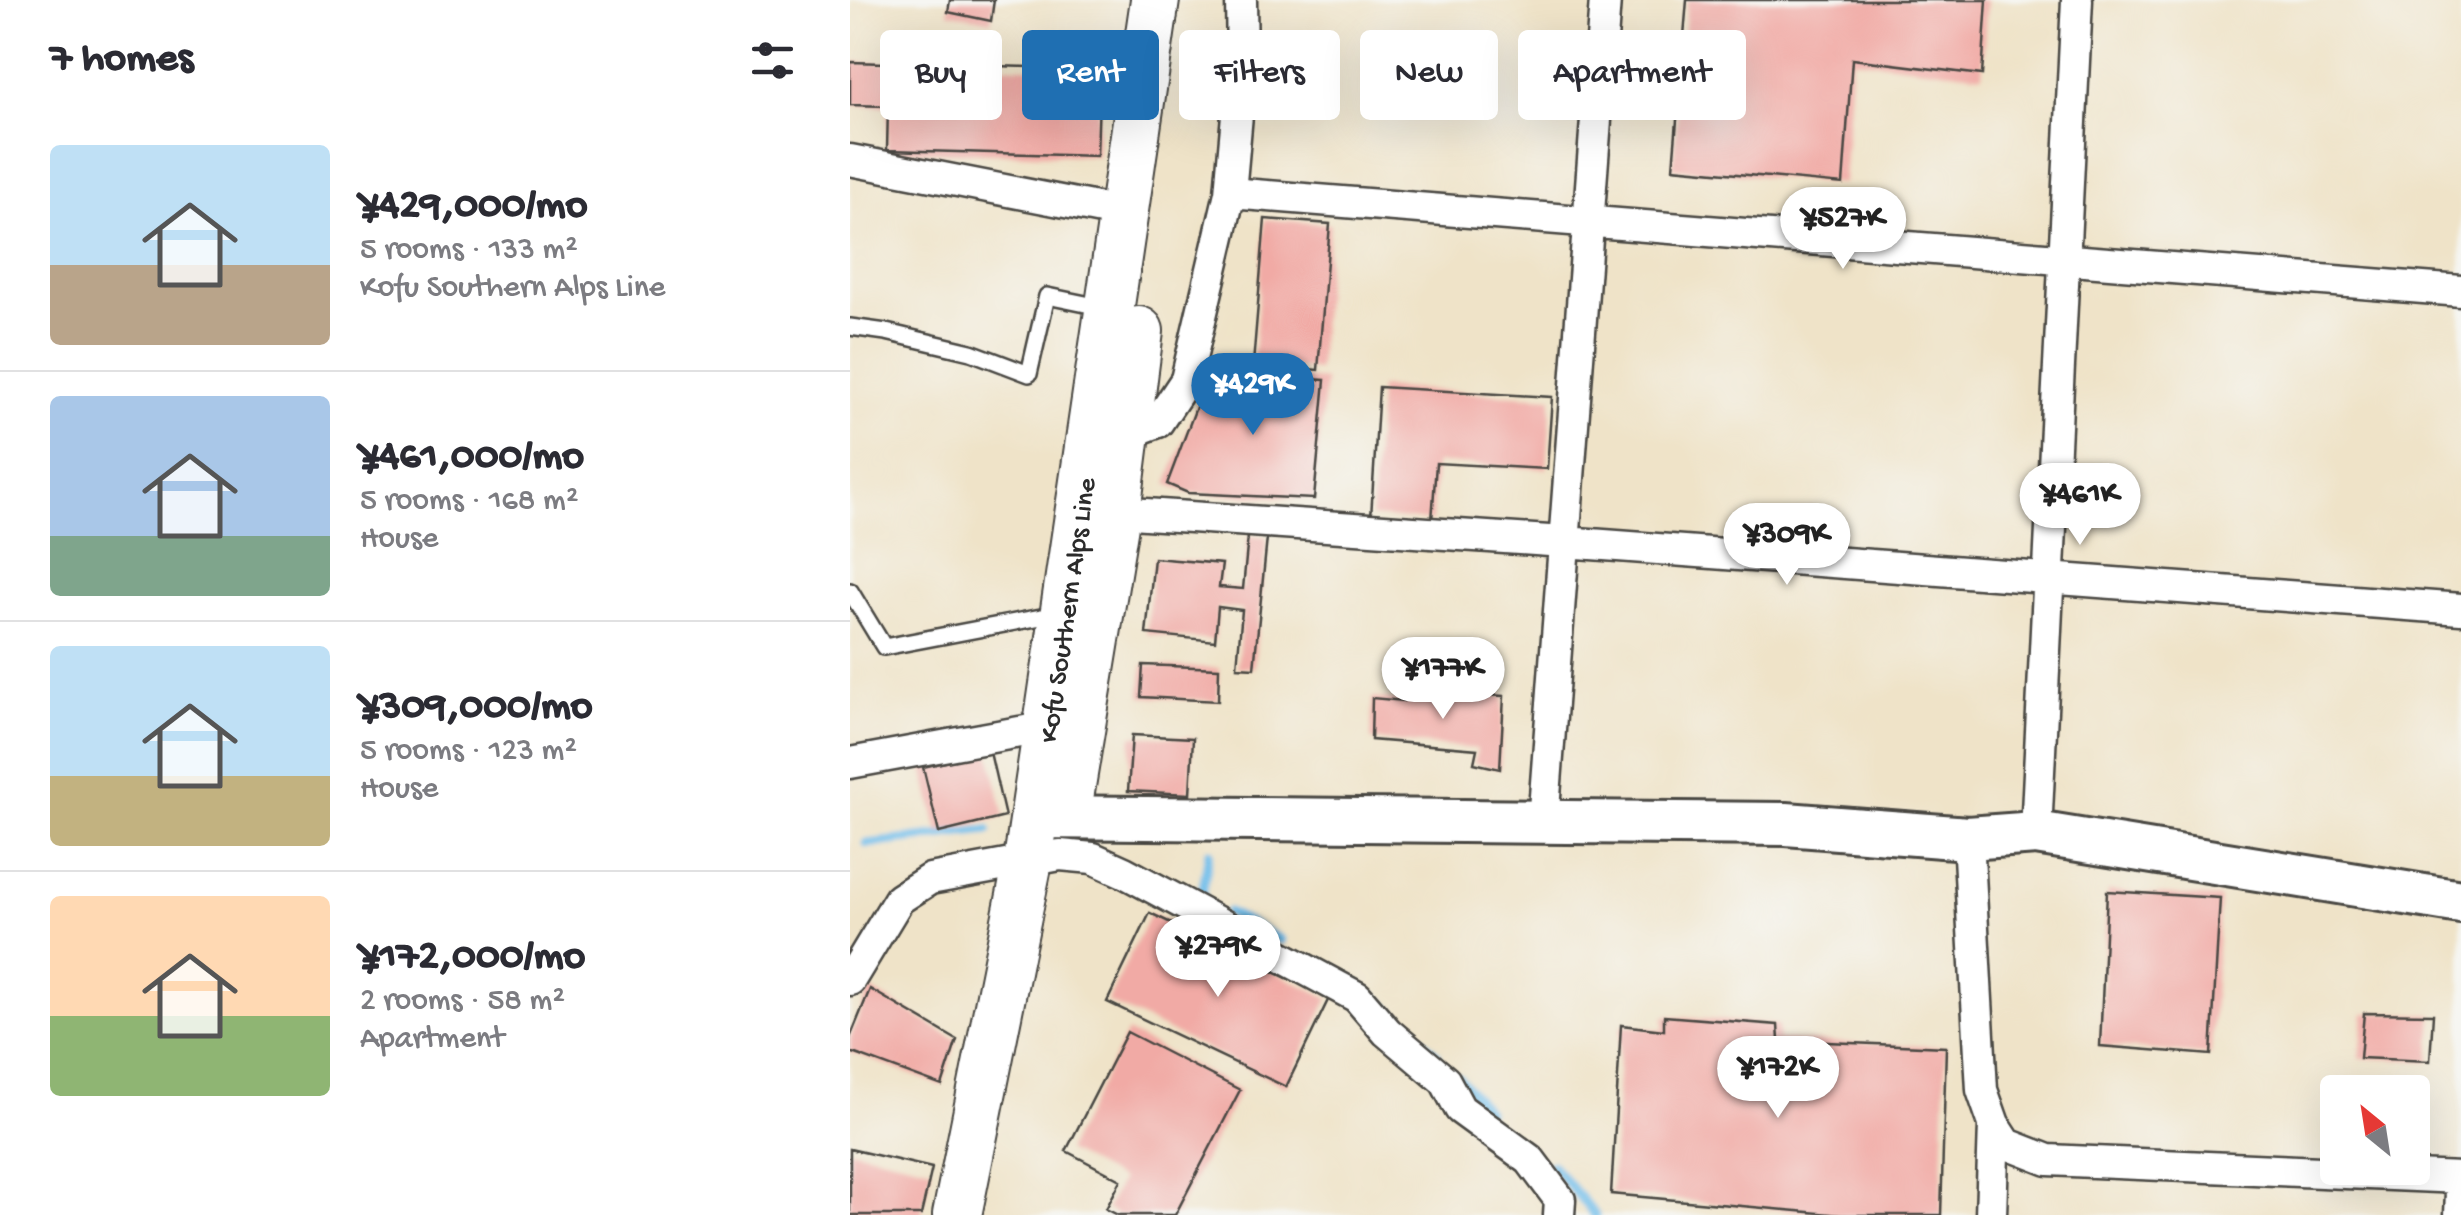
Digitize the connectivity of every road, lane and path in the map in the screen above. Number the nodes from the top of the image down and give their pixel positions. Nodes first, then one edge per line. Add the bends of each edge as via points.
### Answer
1 (1154, 0) edge
2 (1179, 0) edge
3 (1241, 0) edge
4 (1605, 0) edge
5 (2077, 0) edge
6 (850, 160) edge
7 (1230, 192) junction
8 (1122, 212) junction
9 (1588, 221) junction
10 (2063, 259) junction
11 (2461, 291) edge
12 (1109, 309) junction
13 (850, 327) edge
14 (1126, 434) junction
15 (1116, 512) junction
16 (1564, 542) junction
17 (2048, 578) junction
18 (850, 591) edge
19 (2461, 609) edge
20 (1066, 612) junction
21 (1046, 727) junction
22 (850, 763) edge
23 (1543, 823) junction
24 (2036, 833) junction
25 (1047, 837) junction
26 (1968, 838) junction
27 (2461, 902) edge
28 (850, 980) edge
29 (1994, 1124) junction
30 (2461, 1178) edge
31 (2461, 1190) edge
32 (957, 1215) edge
33 (988, 1215) edge
34 (1559, 1215) edge
35 (1990, 1215) edge
36 (2460, 1215) edge

1 - 8 main road, Kofu Southern Alps Line
2 - 14 main road, Kofu Southern Alps Line
3 - 7 street
4 - 9 street
5 - 10 street
6 - 8 street
7 - 9 street
7 - 14 street via 1186,380 1158,422
8 - 12 main road, Kofu Southern Alps Line
9 - 10 street
9 - 16 street
10 - 11 street
10 - 17 street
12 - 13 lane via 1047,296 1029,374 971,352
12 - 20 main road, Kofu Southern Alps Line
14 - 15 main road, Kofu Southern Alps Line
15 - 16 street
15 - 25 main road, Kofu Southern Alps Line
16 - 17 street
16 - 23 street
17 - 19 street
17 - 24 street
18 - 20 lane via 884,647
20 - 21 main road, Kofu Southern Alps Line
21 - 22 street
21 - 25 main road, Kofu Southern Alps Line
23 - 25 street
23 - 26 street via 1786,824
24 - 26 street
24 - 27 street
25 - 28 street via 930,879 899,899
25 - 32 main road, Kofu Southern Alps Line
25 - 33 main road, Kofu Southern Alps Line
25 - 34 street via 1357,997 1386,1032 1445,1082 1460,1109 1530,1160 1560,1200
26 - 29 street via 1982,1090
29 - 30 street via 2008,1144 2048,1160
29 - 35 street
31 - 36 street

